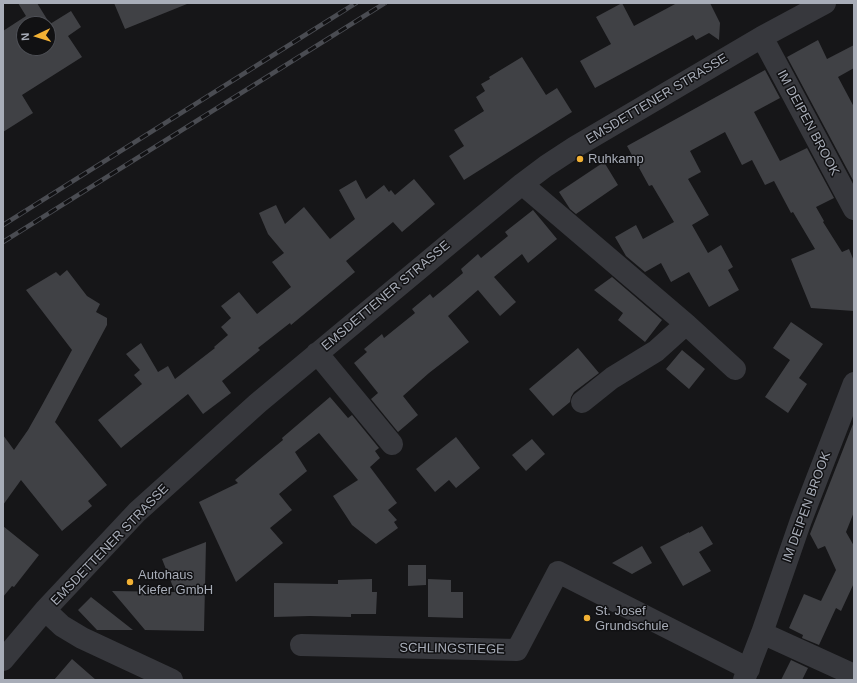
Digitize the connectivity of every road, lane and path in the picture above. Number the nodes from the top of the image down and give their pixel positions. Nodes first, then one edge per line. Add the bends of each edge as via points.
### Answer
1 (825, 3) edge
2 (762, 37) junction
3 (522, 184) junction
4 (854, 209) edge
5 (686, 324) junction
6 (318, 353) junction
7 (736, 369) dead end
8 (854, 383) edge
9 (582, 402) dead end
10 (392, 444) dead end
11 (46, 610) junction
12 (762, 633) junction
13 (301, 646) dead end
14 (6, 649) edge
15 (746, 674) edge
16 (854, 675) edge
17 (172, 680) edge

1 - 2 street, EMSDETTENER STRASSE
2 - 3 street, EMSDETTENER STRASSE via 576,147
2 - 4 street, IM DEIPEN BROOK
3 - 5 street
3 - 6 street, EMSDETTENER STRASSE
5 - 7 street
5 - 9 street via 656,351 612,378
6 - 10 street
6 - 11 street, EMSDETTENER STRASSE via 258,403 137,512
8 - 12 street, IM DEIPEN BROOK via 801,520
11 - 14 street, EMSDETTENER STRASSE
11 - 17 street via 62,626 82,638
12 - 15 street, IM DEIPEN BROOK
12 - 16 street
13 - 15 street, SCHLINGSTIEGE via 517,650 558,572

